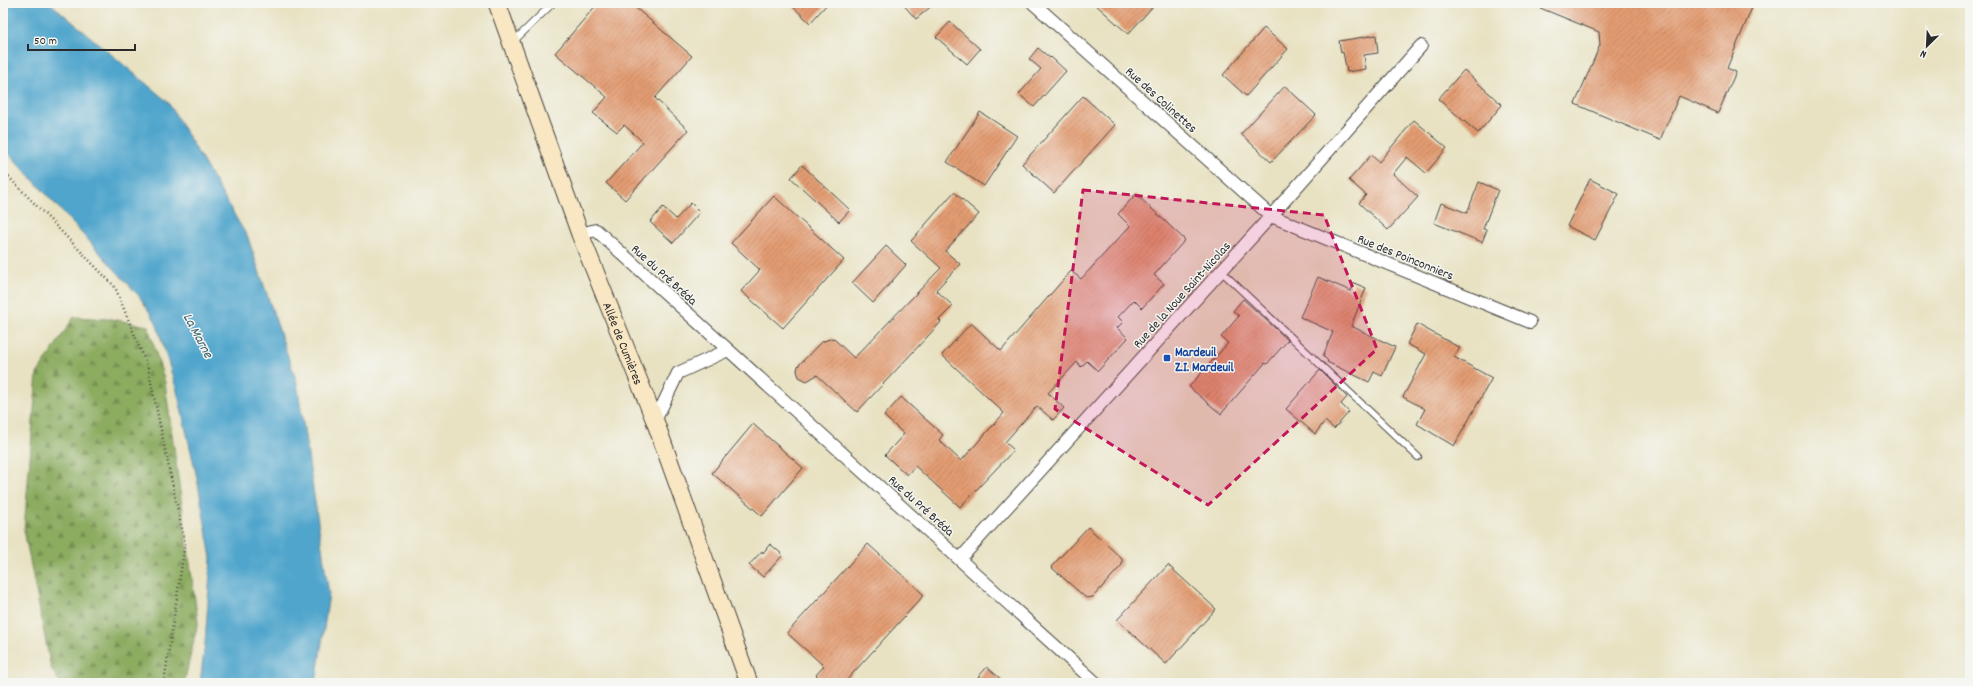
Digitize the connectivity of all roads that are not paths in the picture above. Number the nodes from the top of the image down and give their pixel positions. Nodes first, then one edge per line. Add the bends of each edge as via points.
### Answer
1 (497, 3) edge
2 (553, 3) edge
3 (1033, 3) edge
4 (512, 43) junction
5 (1421, 46) dead end
6 (1271, 216) junction
7 (580, 234) junction
8 (1221, 271) junction
9 (1530, 322) dead end
10 (728, 350) junction
11 (655, 421) junction
12 (1418, 457) dead end
13 (960, 559) junction
14 (749, 683) edge
15 (1096, 683) edge

1 - 4 main road, Allée de Cumières
2 - 4 lane
3 - 6 street, Rue des Colinettes
4 - 7 main road, Allée de Cumières
5 - 6 street, Rue de la Noue Saint-Nicolas
6 - 8 street, Rue de la Noue Saint-Nicolas
6 - 9 street, Rue des Poinconniers
7 - 10 street, Rue du Pré Bréda via 596,230
7 - 11 main road, Allée de Cumières
8 - 12 lane
8 - 13 street, Rue de la Noue Saint-Nicolas
10 - 11 street via 678,373
10 - 13 street, Rue du Pré Bréda
11 - 14 main road, Allée de Cumières
13 - 15 street, Rue du Pré Bréda

